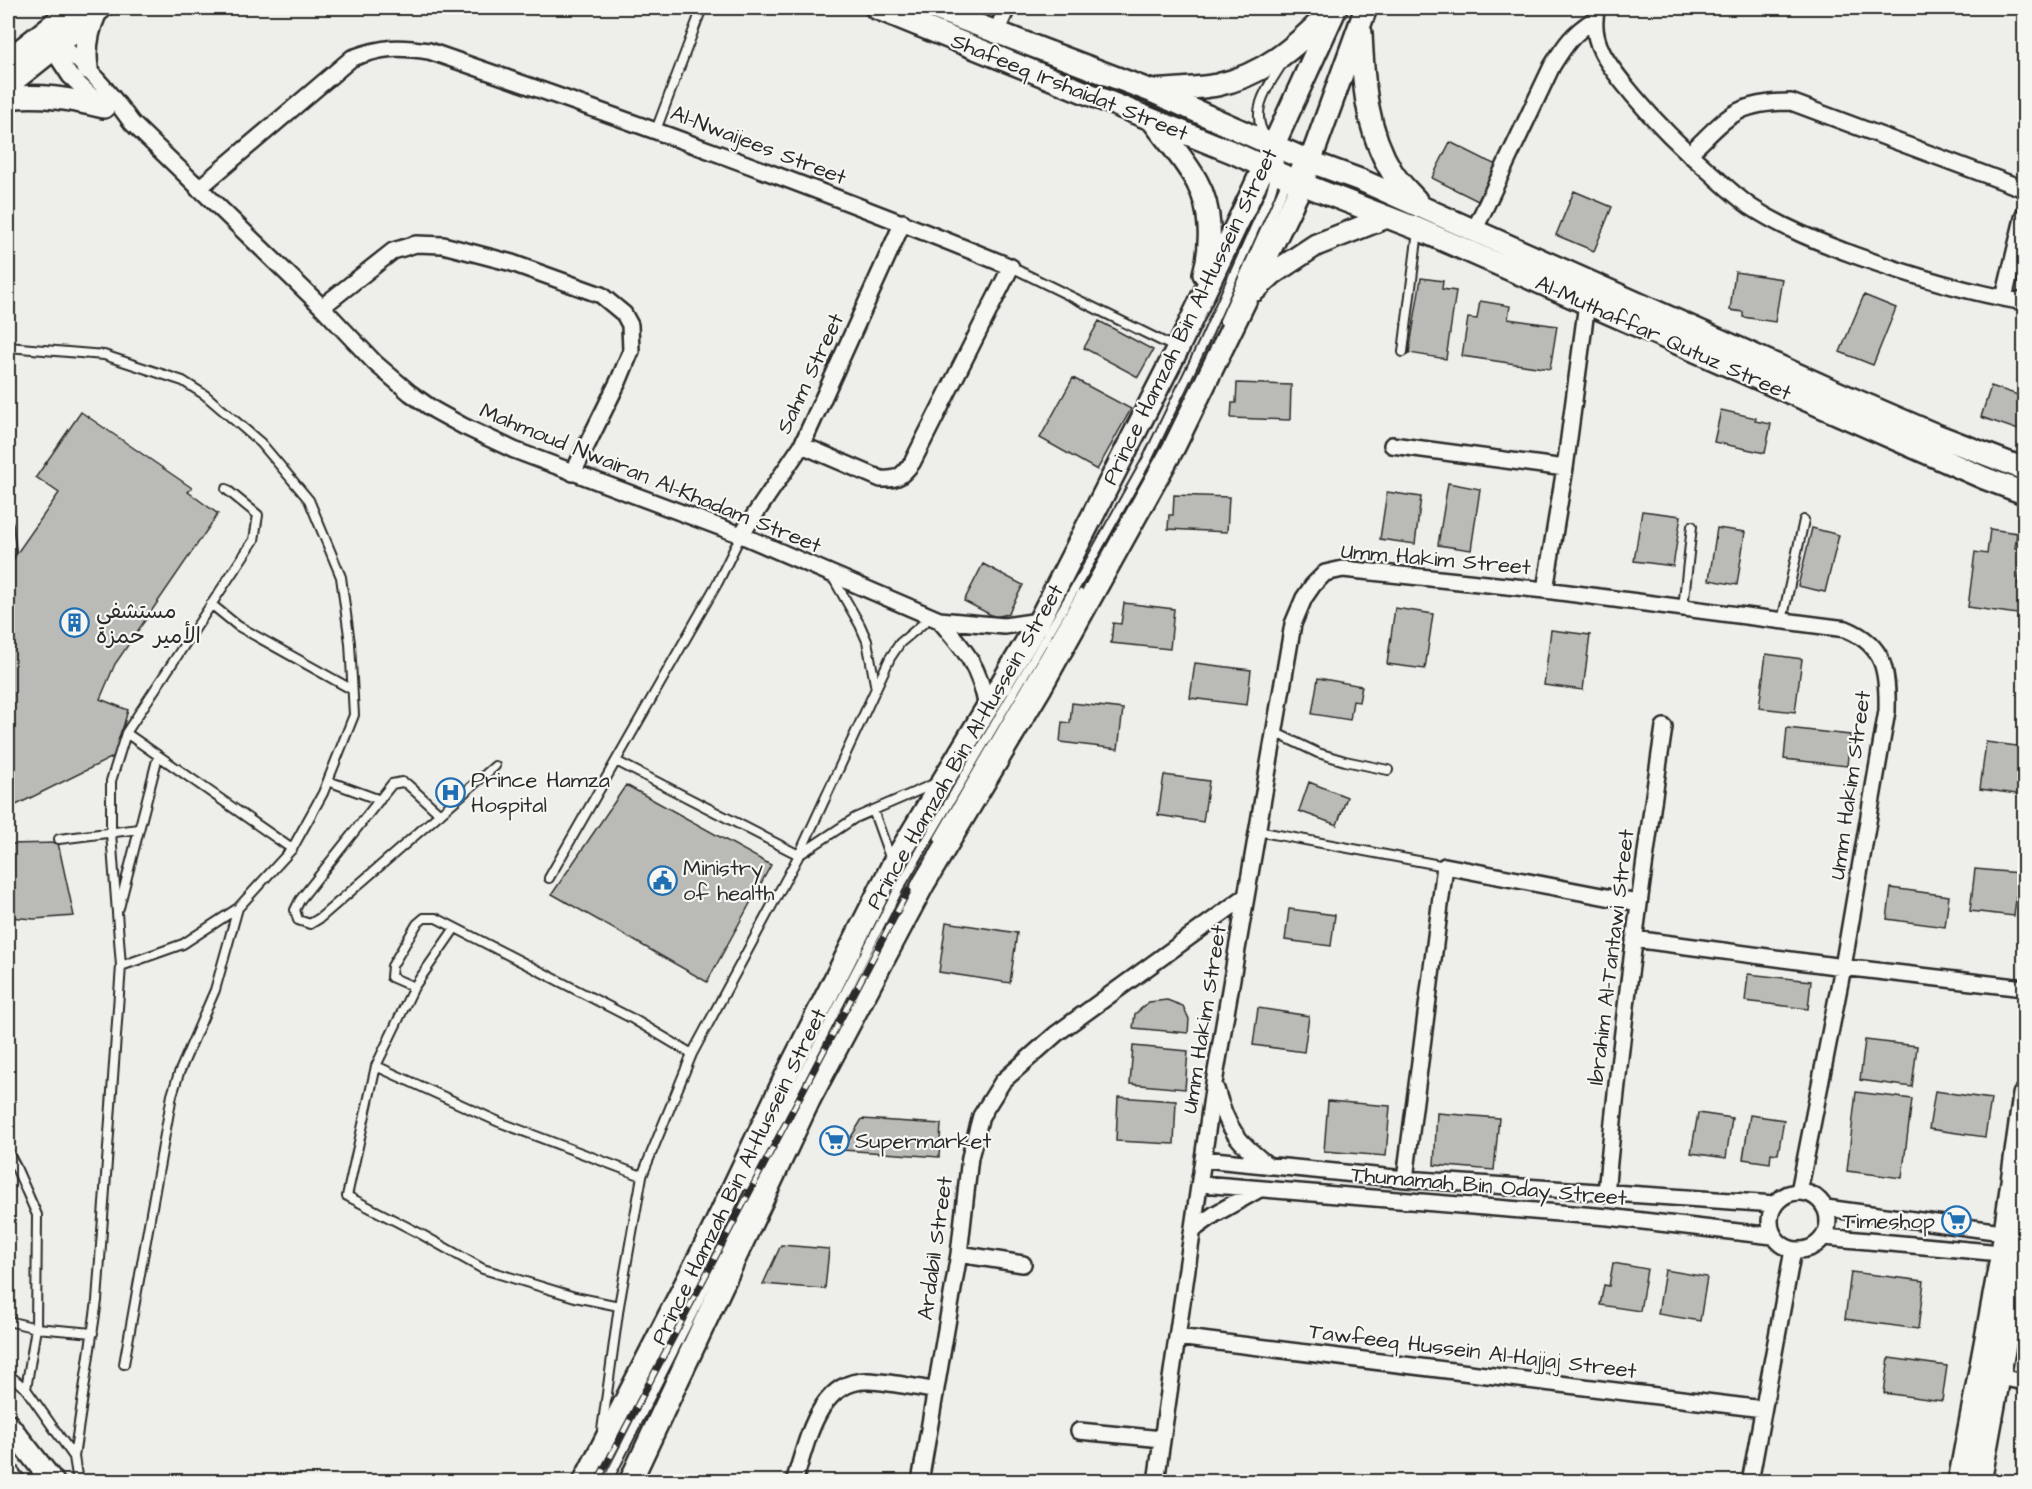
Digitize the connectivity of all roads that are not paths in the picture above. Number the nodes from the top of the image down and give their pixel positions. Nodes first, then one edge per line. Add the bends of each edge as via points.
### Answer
1 (74, 8) edge
2 (702, 8) edge
3 (876, 8) edge
4 (933, 8) edge
5 (1006, 8) edge
6 (1335, 8) edge
7 (99, 10) edge
8 (1363, 13) edge
9 (1596, 14) edge
10 (996, 33) junction
11 (52, 42) junction
12 (1296, 46) junction
13 (8, 60) edge
14 (87, 68) junction
15 (8, 85) edge
16 (1151, 91) junction
17 (8, 98) edge
18 (104, 107) junction
19 (1152, 121) junction
20 (132, 123) junction
21 (656, 130) junction
22 (1272, 145) junction
23 (1689, 154) junction
24 (1311, 162) junction
25 (1283, 175) junction
26 (198, 189) junction
27 (2025, 189) edge
28 (1421, 205) junction
29 (2025, 214) edge
30 (1387, 217) junction
31 (903, 222) junction
32 (1418, 229) junction
33 (1474, 231) junction
34 (1011, 267) junction
35 (1247, 296) junction
36 (2004, 298) junction
37 (2025, 302) edge
38 (1587, 303) junction
39 (322, 307) junction
40 (1195, 309) junction
41 (1219, 332) dead end
42 (8, 347) edge
43 (1178, 348) junction
44 (1403, 352) dead end
45 (1210, 353) dead end
46 (802, 445) junction
47 (1392, 445) dead end
48 (1565, 468) junction
49 (2025, 469) edge
50 (573, 473) junction
51 (226, 489) dead end
52 (2021, 494) edge
53 (1804, 520) dead end
54 (8, 525) edge
55 (1692, 526) dead end
56 (741, 535) junction
57 (8, 560) edge
58 (830, 572) junction
59 (1545, 590) junction
60 (210, 604) junction
61 (1683, 608) junction
62 (935, 618) junction
63 (1039, 621) junction
64 (1782, 621) junction
65 (876, 688) junction
66 (351, 689) junction
67 (987, 707) junction
68 (1664, 727) dead end
69 (1274, 732) junction
70 (126, 733) junction
71 (158, 756) junction
72 (616, 761) junction
73 (495, 766) dead end
74 (1388, 770) dead end
75 (945, 779) junction
76 (328, 781) junction
77 (380, 800) junction
78 (873, 810) junction
79 (440, 814) junction
80 (139, 829) junction
81 (1257, 831) junction
82 (111, 833) junction
83 (59, 839) dead end
84 (937, 842) dead end
85 (292, 849) junction
86 (799, 855) junction
87 (893, 864) junction
88 (1445, 866) junction
89 (549, 878) dead end
90 (1245, 896) junction
91 (1638, 903) junction
92 (238, 908) junction
93 (897, 911) dead end
94 (118, 915) junction
95 (455, 928) junction
96 (1634, 939) junction
97 (122, 966) junction
98 (1843, 967) junction
99 (414, 987) junction
100 (2025, 988) edge
101 (692, 1054) junction
102 (376, 1066) junction
103 (1214, 1083) junction
104 (2025, 1095) edge
105 (792, 1116) dead end
106 (8, 1152) edge
107 (1204, 1159) junction
108 (1269, 1166) junction
109 (766, 1168) dead end
110 (642, 1176) junction
111 (1405, 1179) junction
112 (1201, 1184) junction
113 (1259, 1190) junction
114 (742, 1192) dead end
115 (1799, 1192) junction
116 (1606, 1194) junction
117 (1775, 1204) junction
118 (1826, 1208) junction
119 (1194, 1229) junction
120 (1773, 1236) junction
121 (1824, 1237) junction
122 (2016, 1243) edge
123 (1793, 1250) junction
124 (959, 1254) junction
125 (707, 1264) dead end
126 (1023, 1264) dead end
127 (8, 1266) edge
128 (8, 1299) edge
129 (619, 1306) junction
130 (8, 1321) edge
131 (36, 1328) junction
132 (93, 1333) junction
133 (1177, 1337) junction
134 (124, 1364) dead end
135 (8, 1374) edge
136 (2000, 1377) junction
137 (2025, 1382) edge
138 (26, 1389) junction
139 (934, 1390) junction
140 (1763, 1409) junction
141 (8, 1425) edge
142 (1079, 1431) dead end
143 (1162, 1438) junction
144 (598, 1455) junction
145 (74, 1457) junction
146 (8, 1474) edge
147 (14, 1482) edge
148 (53, 1482) edge
149 (78, 1482) edge
150 (584, 1482) edge
151 (597, 1482) edge
152 (607, 1482) edge
153 (630, 1482) edge
154 (794, 1482) edge
155 (920, 1482) edge
156 (1156, 1482) edge
157 (1750, 1482) edge
158 (1959, 1482) edge
159 (1980, 1482) edge

1 - 11 main road
2 - 21 lane
3 - 19 main road, Shafeeq Irshaidat Street
4 - 10 main road, Shafeeq Irshaidat Street
5 - 10 street
6 - 12 main road
6 - 22 main road, Prince Hamzah Bin Al-Hussein Street
7 - 11 main road
7 - 14 main road via 86,45
8 - 24 main road, Prince Hamzah Bin Al-Hussein Street
8 - 28 main road via 1362,72 1371,124 1392,173
9 - 23 street via 1595,34 1612,68 1649,114
9 - 33 street via 1566,43 1557,58
10 - 16 main road, Shafeeq Irshaidat Street
11 - 13 main road
11 - 14 street, Mahmoud Nwairan Al-Khadam Street
11 - 15 main road
11 - 18 street, Mahmoud Nwairan Al-Khadam Street via 75,81
12 - 16 main road via 1242,77 1216,85
12 - 22 lane via 1260,105 1260,126
14 - 20 street, Mahmoud Nwairan Al-Khadam Street
16 - 22 main road, Shafeeq Irshaidat Street
17 - 18 main road via 52,97
18 - 20 street, Mahmoud Nwairan Al-Khadam Street
19 - 25 main road, Shafeeq Irshaidat Street
19 - 40 main road via 1198,183 1204,199 1208,260
20 - 26 street, Mahmoud Nwairan Al-Khadam Street
21 - 26 street, Al-Nwaijees Street via 429,51 398,46 352,58
21 - 31 street, Al-Nwaijees Street
22 - 24 main road, Shafeeq Irshaidat Street
22 - 25 main road, Prince Hamzah Bin Al-Hussein Street
23 - 27 street via 1731,114 1750,105 1791,102
23 - 36 street via 1751,207 1818,242 1902,273
24 - 25 main road, Prince Hamzah Bin Al-Hussein Street
24 - 28 main road, Al-Muthaffar Qutuz Street
25 - 30 main road, Al-Muthaffar Qutuz Street
25 - 35 main road, Prince Hamzah Bin Al-Hussein Street
25 - 40 main road, Prince Hamzah Bin Al-Hussein Street
25 - 41 lane
25 - 114 lane via 1270,194 1147,460 899,888
26 - 39 street, Mahmoud Nwairan Al-Khadam Street
28 - 33 main road, Al-Muthaffar Qutuz Street
29 - 36 street
30 - 32 main road, Al-Muthaffar Qutuz Street
30 - 35 main road via 1316,245
31 - 34 street, Al-Nwaijees Street
31 - 46 street, Sahm Street
32 - 38 main road, Al-Muthaffar Qutuz Street
32 - 44 lane
33 - 49 main road, Al-Muthaffar Qutuz Street via 1905,421
34 - 43 lane
34 - 46 street via 902,476 881,479
35 - 153 main road, Prince Hamzah Bin Al-Hussein Street via 1139,512 924,883 810,1098
36 - 37 street
38 - 48 street
38 - 52 main road, Al-Muthaffar Qutuz Street
39 - 50 street, Mahmoud Nwairan Al-Khadam Street via 375,363 435,410 514,450
39 - 50 street via 393,251 416,244 443,245 512,263 607,299 630,325 631,351
40 - 43 main road, Prince Hamzah Bin Al-Hussein Street
42 - 66 lane via 104,355 183,381 261,443 309,500 341,577 350,643
43 - 63 main road, Prince Hamzah Bin Al-Hussein Street
45 - 84 lane via 1135,504
46 - 56 street, Sahm Street
47 - 48 street
48 - 59 street
50 - 56 street, Mahmoud Nwairan Al-Khadam Street
51 - 60 lane via 258,515 254,540
53 - 64 lane
54 - 57 lane
55 - 61 lane
56 - 58 street, Mahmoud Nwairan Al-Khadam Street
56 - 72 lane
58 - 62 street, Mahmoud Nwairan Al-Khadam Street
58 - 65 lane via 867,641
59 - 61 street, Umm Hakim Street
59 - 69 street, Umm Hakim Street via 1343,569 1324,573 1304,598 1293,624
60 - 66 lane via 238,626
60 - 70 lane
61 - 64 street, Umm Hakim Street
62 - 63 street, Mahmoud Nwairan Al-Khadam Street via 1004,626
62 - 65 lane via 900,643
62 - 67 street, Mahmoud Nwairan Al-Khadam Street via 973,663
63 - 67 main road, Prince Hamzah Bin Al-Hussein Street
64 - 98 street, Umm Hakim Street via 1846,629 1861,636 1875,647 1887,689 1887,711
65 - 86 lane
66 - 76 lane via 354,715
67 - 75 main road, Prince Hamzah Bin Al-Hussein Street
68 - 91 street, Ibrahim Al-Tantawi Street
69 - 74 lane via 1318,753
69 - 81 street, Umm Hakim Street
70 - 71 lane
70 - 82 lane via 111,782
71 - 80 lane
71 - 85 lane
72 - 86 lane
72 - 89 lane
73 - 79 lane
75 - 78 lane
75 - 87 main road, Prince Hamzah Bin Al-Hussein Street
76 - 77 lane
76 - 85 lane
77 - 79 lane via 392,784 402,782
77 - 79 lane via 300,900 295,910 298,920 310,924 320,918
78 - 86 lane
78 - 87 lane
80 - 82 lane
80 - 94 lane
81 - 88 lane
81 - 90 street, Umm Hakim Street
82 - 83 lane
82 - 94 lane
85 - 92 lane
86 - 101 lane
87 - 144 main road, Prince Hamzah Bin Al-Hussein Street
88 - 91 street
88 - 111 street
90 - 103 street, Umm Hakim Street
90 - 124 street, Ardabil Street via 1056,1034 1003,1081 981,1116 970,1157
91 - 96 street, Ibrahim Al-Tantawi Street
92 - 97 lane via 183,944
92 - 134 lane via 216,990 172,1095
93 - 105 lane
94 - 97 lane
95 - 99 lane
95 - 99 lane via 429,917 417,924 391,971 391,977
95 - 101 lane via 633,1019
96 - 98 street
96 - 116 street, Ibrahim Al-Tantawi Street
97 - 132 lane
98 - 100 street
98 - 115 street, Umm Hakim Street
99 - 102 lane
101 - 110 lane
102 - 110 lane via 499,1122
102 - 129 lane via 346,1196 483,1269
103 - 107 street, Umm Hakim Street
103 - 108 street via 1231,1130
104 - 122 main road
106 - 131 lane via 37,1215
107 - 108 street, Thumamah Bin Oday Street
107 - 112 street, Umm Hakim Street
108 - 111 street, Thumamah Bin Oday Street
109 - 152 lane
110 - 129 lane
111 - 116 street, Thumamah Bin Oday Street
112 - 113 street, Thumamah Bin Oday Street
112 - 119 street, Umm Hakim Street
113 - 119 street
113 - 120 street, Thumamah Bin Oday Street via 1585,1215
115 - 117 street
115 - 118 street via 1810,1194
116 - 117 street, Thumamah Bin Oday Street
117 - 120 street via 1770,1214
118 - 121 street via 1828,1223
118 - 122 street
119 - 133 street, Umm Hakim Street
120 - 123 street
121 - 122 street
121 - 123 street via 1816,1246
122 - 136 main road
122 - 158 main road
123 - 140 street
124 - 126 street
124 - 139 street, Ardabil Street
125 - 151 lane
127 - 128 lane
129 - 144 lane
130 - 131 lane
131 - 132 lane
131 - 138 lane
132 - 145 lane
133 - 140 street, Tawfeeq Hussein Al-Hajjaj Street
133 - 143 street, Umm Hakim Street
135 - 138 lane
136 - 137 street
136 - 159 main road
138 - 145 lane
139 - 154 street via 867,1381 830,1395 819,1408
139 - 155 street, Ardabil Street
140 - 157 street
141 - 148 main road
142 - 143 street
143 - 156 street, Umm Hakim Street
144 - 150 main road, Prince Hamzah Bin Al-Hussein Street
145 - 149 lane
146 - 147 main road

